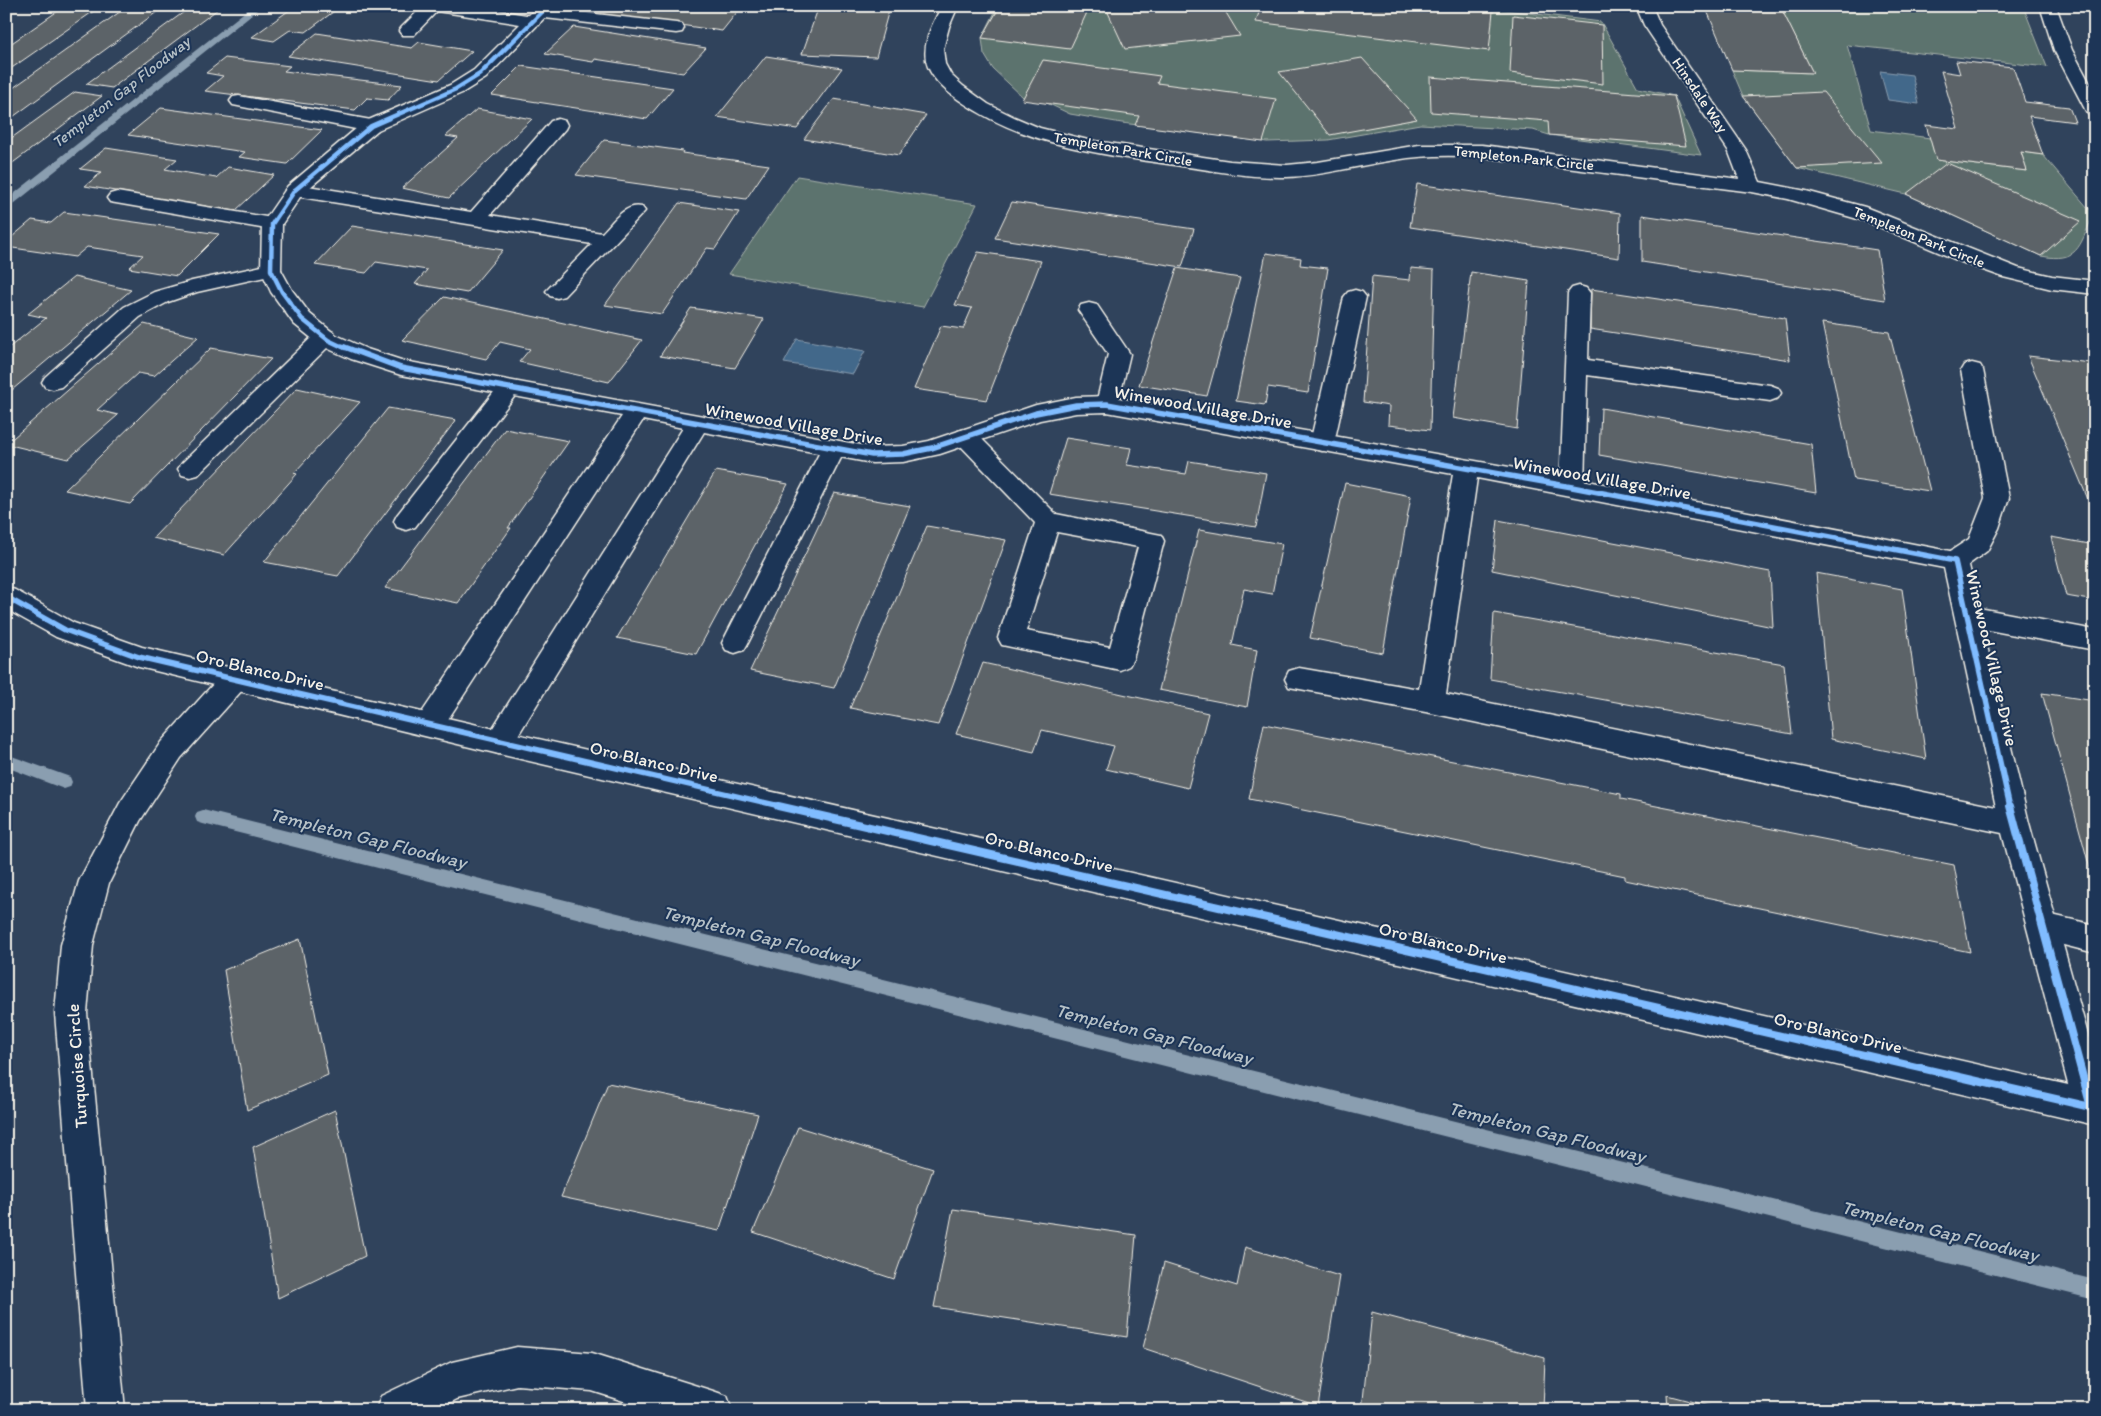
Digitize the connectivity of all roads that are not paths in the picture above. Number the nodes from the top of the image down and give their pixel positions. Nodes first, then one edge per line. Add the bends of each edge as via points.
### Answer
1 (433, 6) edge
2 (437, 6) edge
3 (950, 6) edge
4 (1644, 6) edge
5 (2048, 6) edge
6 (541, 14) edge
7 (676, 28) dead end
8 (408, 31) dead end
9 (239, 101) dead end
10 (2095, 112) edge
11 (558, 125) dead end
12 (371, 126) junction
13 (1752, 186) junction
14 (295, 190) junction
15 (117, 198) dead end
16 (635, 211) dead end
17 (476, 219) junction
18 (272, 224) junction
19 (607, 240) junction
20 (271, 270) junction
21 (2095, 288) edge
22 (557, 291) dead end
23 (1579, 293) dead end
24 (1355, 297) dead end
25 (1089, 310) dead end
26 (325, 337) junction
27 (1576, 366) junction
28 (1972, 370) dead end
29 (53, 382) dead end
30 (509, 388) junction
31 (1770, 393) dead end
32 (1107, 404) junction
33 (637, 411) junction
34 (698, 423) junction
35 (966, 437) junction
36 (1322, 443) junction
37 (834, 448) junction
38 (190, 468) dead end
39 (1466, 469) junction
40 (1572, 487) junction
41 (406, 521) dead end
42 (1048, 521) junction
43 (1955, 561) junction
44 (6, 597) edge
45 (1967, 616) junction
46 (2095, 640) edge
47 (735, 643) dead end
48 (235, 679) junction
49 (1299, 679) dead end
50 (1431, 702) junction
51 (429, 725) junction
52 (499, 742) junction
53 (2014, 823) junction
54 (2043, 927) junction
55 (2095, 939) edge
56 (2093, 1107) edge
57 (106, 1410) edge
58 (395, 1410) edge
59 (713, 1410) edge

1 - 8 street
2 - 6 street
3 - 13 street, Templeton Park Circle via 936,47 936,65 948,82 975,104 1016,126 1054,139 1246,169 1312,169 1411,151 1466,150
4 - 13 street, Hinsdale Way via 1652,25 1737,150
5 - 10 street via 2063,50
6 - 7 street
6 - 12 street via 480,74
9 - 12 street
11 - 17 street
12 - 14 street
13 - 21 street, Templeton Park Circle via 1794,193 1848,208 1891,223 1984,264 2063,286
14 - 17 street
14 - 18 street
15 - 18 street
16 - 19 street
17 - 19 street
18 - 20 street, Winewood Village Drive
19 - 22 street
20 - 26 street, Winewood Village Drive via 302,319
20 - 29 street via 161,297 132,312
23 - 27 street
24 - 36 street
25 - 32 street via 1119,354
26 - 30 street, Winewood Village Drive via 358,354 401,368
26 - 38 street
27 - 31 street
27 - 40 street
28 - 43 street via 1997,498 1978,546
30 - 33 street, Winewood Village Drive
30 - 41 street
32 - 35 street, Winewood Village Drive via 1076,405 1036,413
32 - 36 street, Winewood Village Drive
33 - 34 street, Winewood Village Drive
33 - 51 street
34 - 37 street, Winewood Village Drive
34 - 52 street, Winewood Village Drive
35 - 37 street, Winewood Village Drive via 903,454 872,456
35 - 42 street
36 - 39 street, Winewood Village Drive
37 - 47 street
39 - 40 street, Winewood Village Drive
39 - 50 street
40 - 43 street, Winewood Village Drive
42 - 42 street via 1152,541 1120,659 1011,638
43 - 45 street, Winewood Village Drive
44 - 48 street, Oro Blanco Drive via 65,630 139,657
45 - 46 street, Winewood Village Drive
45 - 53 street, Winewood Village Drive
48 - 51 street, Oro Blanco Drive
48 - 57 street, Turquoise Circle via 171,750 130,812 94,881 77,945 71,1013
49 - 50 street
50 - 53 street
51 - 52 street, Oro Blanco Drive
52 - 56 street, Oro Blanco Drive
53 - 54 street, Winewood Village Drive
54 - 55 street
54 - 56 street, Winewood Village Drive
58 - 59 street via 452,1381 517,1366 592,1372

